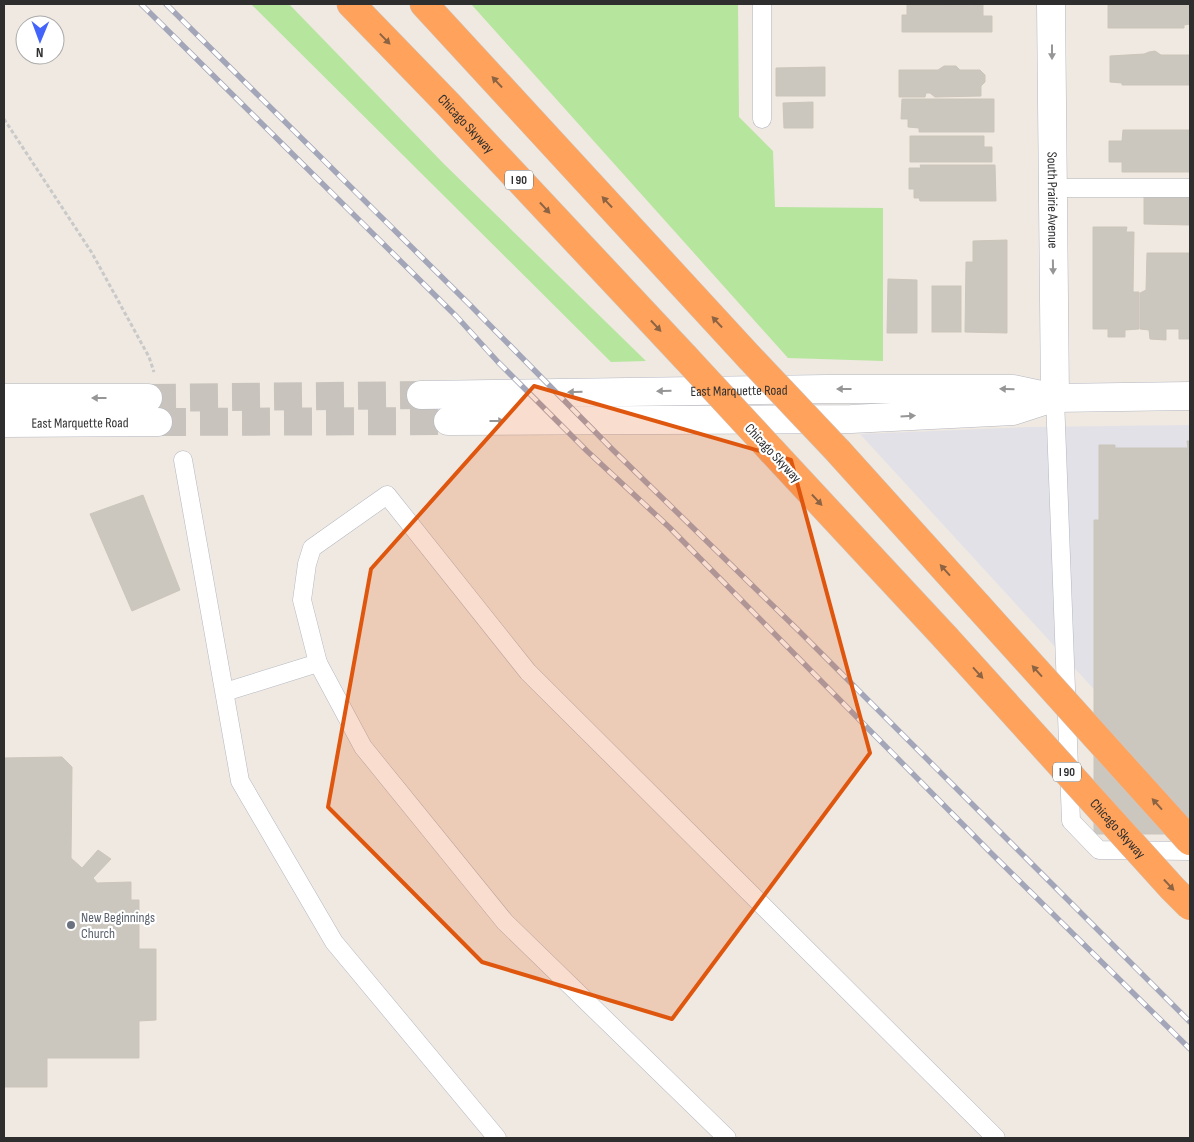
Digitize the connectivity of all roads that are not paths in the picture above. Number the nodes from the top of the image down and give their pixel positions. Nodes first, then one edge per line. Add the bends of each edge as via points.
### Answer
1 (351, 4) edge
2 (424, 4) edge
3 (762, 4) edge
4 (1051, 4) edge
5 (762, 119) dead end
6 (1053, 188) junction
7 (1190, 188) edge
8 (421, 395) tunnel mouth
9 (1190, 396) edge
10 (4, 398) edge
11 (1055, 398) junction
12 (448, 421) tunnel mouth
13 (4, 423) edge
14 (183, 460) dead end
15 (318, 663) junction
16 (224, 692) junction
17 (1190, 841) edge
18 (1190, 851) edge
19 (1190, 906) edge
20 (496, 1138) edge
21 (727, 1138) edge
22 (996, 1138) edge

1 -> 19 highway, Chicago Skyway / I 90, bridge via 685,357
17 -> 2 highway, bridge via 838,451
3 - 5 lane
4 -> 6 street, South Prairie Avenue
6 - 7 lane
6 -> 11 street, South Prairie Avenue
11 -> 8 street, East Marquette Road via 1013,389
9 - 11 street, East Marquette Road
13 -> 10 street, East Marquette Road via 154,399
12 -> 11 street, East Marquette Road via 851,419 1013,411
11 - 18 lane via 1071,821 1099,850
14 - 16 lane
15 - 16 lane
15 - 21 lane via 363,747 505,922
15 - 22 lane via 302,600 312,548 387,495 528,672
16 - 20 lane via 240,782 334,942

